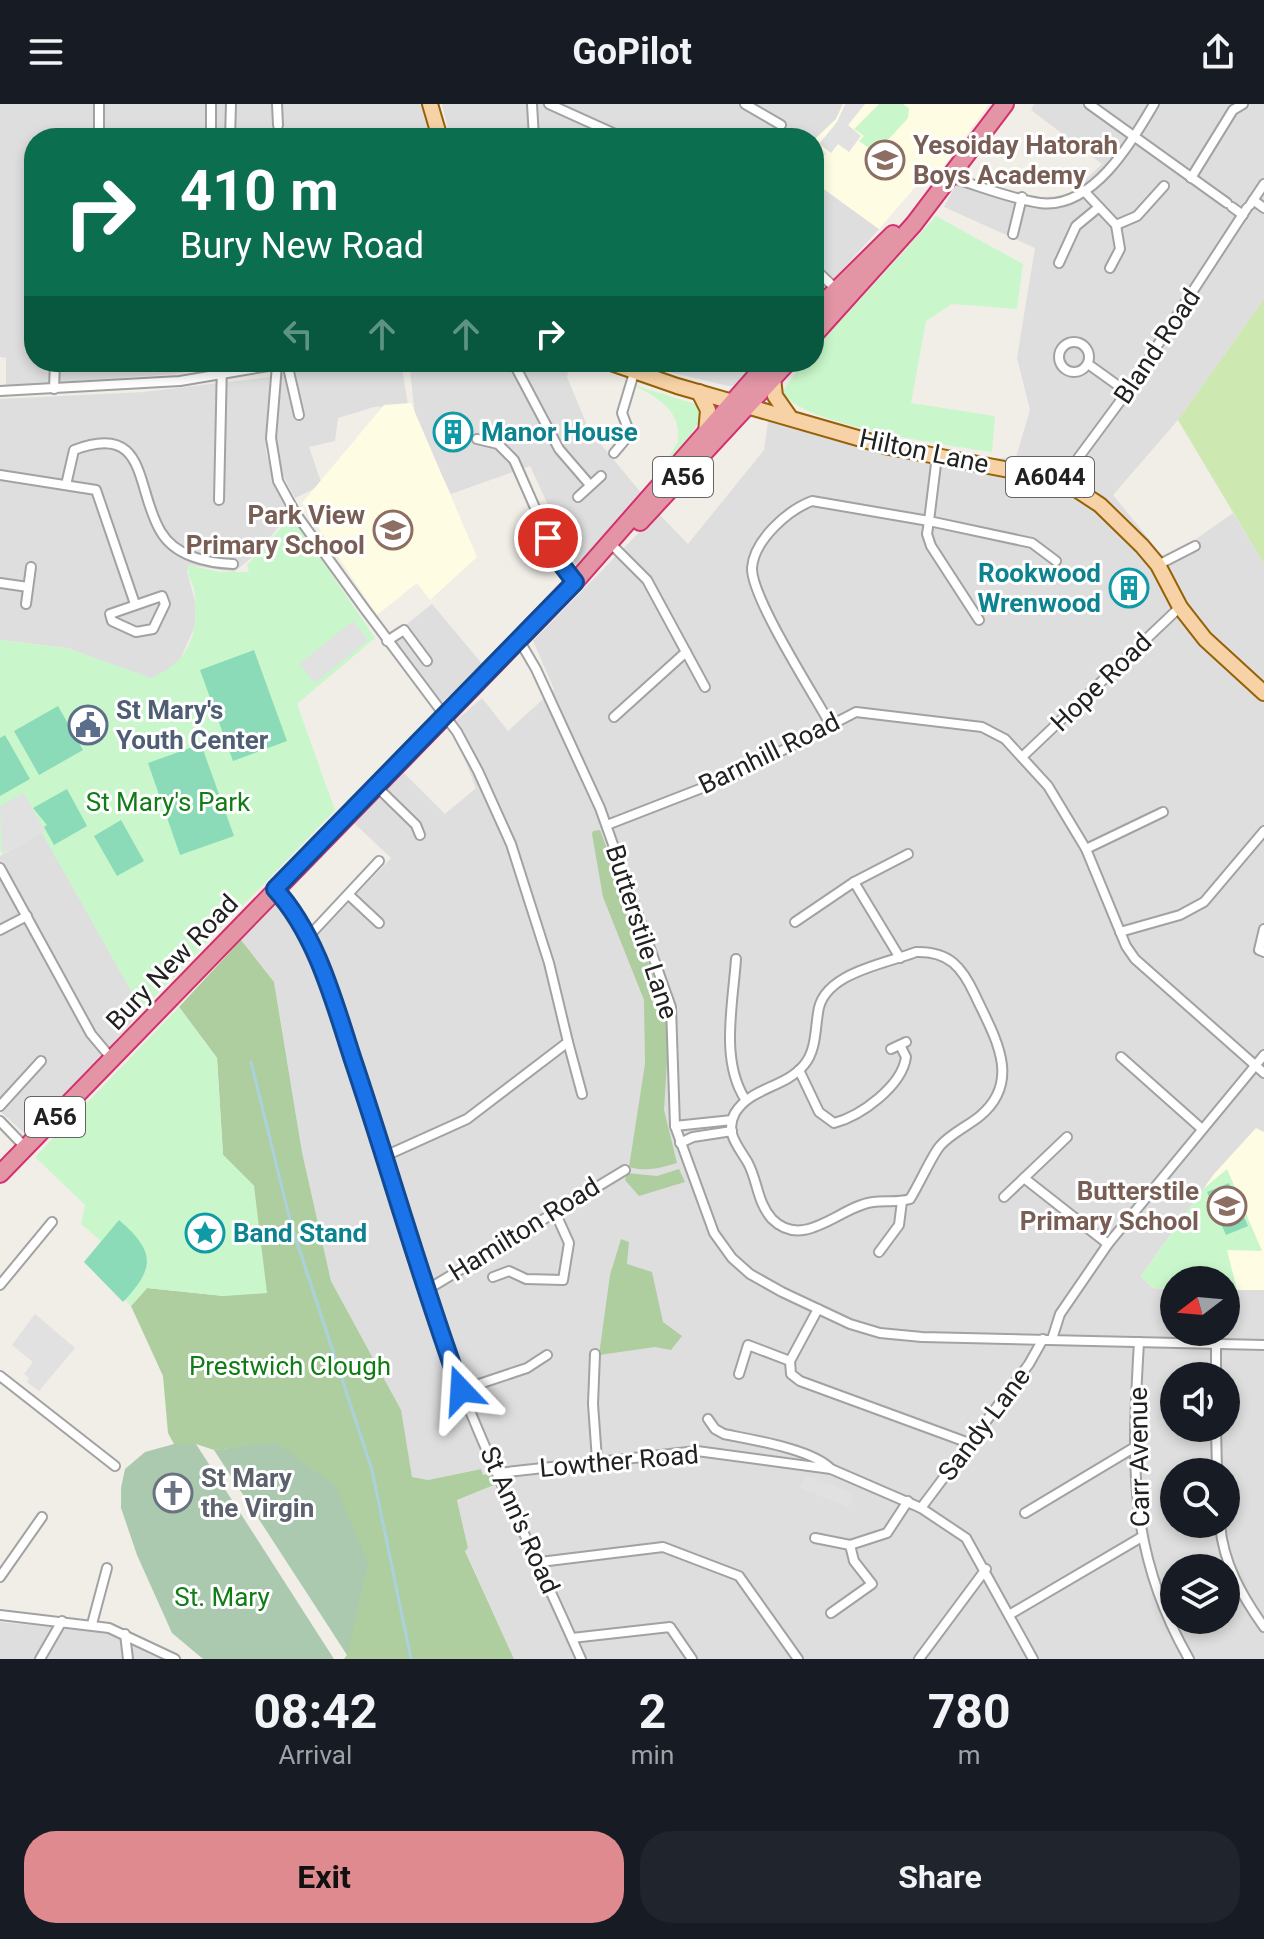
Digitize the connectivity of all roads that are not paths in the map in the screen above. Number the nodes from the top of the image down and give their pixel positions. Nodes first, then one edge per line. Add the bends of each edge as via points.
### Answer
1 (99, 104) edge
2 (211, 104) edge
3 (231, 104) edge
4 (277, 104) edge
5 (430, 104) edge
6 (532, 104) edge
7 (549, 104) edge
8 (745, 104) edge
9 (1005, 104) edge
10 (1089, 104) edge
11 (1154, 104) edge
12 (1243, 104) edge
13 (278, 125) dead end
14 (781, 125) dead end
15 (99, 128) edge
16 (211, 128) edge
17 (230, 128) edge
18 (437, 128) edge
19 (533, 128) edge
20 (601, 128) edge
21 (1135, 136) junction
22 (952, 178) junction
23 (1191, 178) junction
24 (1264, 184) edge
25 (1164, 186) dead end
26 (1084, 191) junction
27 (1022, 197) junction
28 (1099, 207) junction
29 (1248, 207) junction
30 (1264, 208) edge
31 (1116, 225) junction
32 (1013, 234) dead end
33 (1059, 263) dead end
34 (1110, 268) dead end
35 (824, 278) edge
36 (841, 294) junction
37 (824, 305) edge
38 (824, 320) edge
39 (1088, 364) dead end
40 (55, 372) edge
41 (207, 372) edge
42 (222, 372) edge
43 (283, 372) edge
44 (287, 372) edge
45 (518, 372) edge
46 (635, 372) edge
47 (768, 372) edge
48 (770, 372) edge
49 (640, 374) junction
50 (54, 389) junction
51 (0, 391) edge
52 (699, 392) junction
53 (1127, 392) junction
54 (740, 403) junction
55 (299, 415) dead end
56 (790, 417) junction
57 (489, 430) dead end
58 (705, 434) junction
59 (477, 439) dead end
60 (491, 441) junction
61 (614, 453) dead end
62 (937, 456) junction
63 (0, 475) edge
64 (601, 476) dead end
65 (1062, 480) junction
66 (66, 485) junction
67 (590, 485) junction
68 (578, 497) dead end
69 (219, 500) dead end
70 (929, 521) junction
71 (612, 543) junction
72 (1195, 546) dead end
73 (1056, 561) dead end
74 (233, 564) dead end
75 (1158, 565) junction
76 (31, 567) dead end
77 (575, 582) junction
78 (0, 583) edge
79 (28, 587) junction
80 (26, 604) dead end
81 (135, 604) junction
82 (1180, 607) junction
83 (979, 620) dead end
84 (518, 639) junction
85 (387, 641) junction
86 (686, 652) junction
87 (427, 661) dead end
88 (705, 687) dead end
89 (1264, 693) edge
90 (445, 715) junction
91 (614, 717) dead end
92 (830, 724) junction
93 (1022, 757) junction
94 (376, 786) junction
95 (1163, 812) dead end
96 (607, 825) junction
97 (1264, 831) edge
98 (420, 835) dead end
99 (1086, 849) junction
100 (908, 854) dead end
101 (379, 861) dead end
102 (0, 868) edge
103 (854, 882) junction
104 (275, 889) junction
105 (349, 895) junction
106 (27, 916) junction
107 (795, 922) dead end
108 (379, 923) dead end
109 (1264, 929) edge
110 (0, 930) edge
111 (1120, 932) junction
112 (308, 937) junction
113 (1262, 951) edge
114 (900, 958) junction
115 (736, 959) dead end
116 (568, 1042) junction
117 (891, 1049) dead end
118 (1264, 1055) edge
119 (1121, 1057) dead end
120 (112, 1059) junction
121 (41, 1061) dead end
122 (1255, 1067) junction
123 (799, 1070) junction
124 (1264, 1073) edge
125 (582, 1094) dead end
126 (745, 1099) junction
127 (0, 1106) edge
128 (732, 1120) junction
129 (0, 1121) edge
130 (675, 1126) junction
131 (1202, 1129) junction
132 (732, 1131) junction
133 (1067, 1137) dead end
134 (680, 1143) junction
135 (25, 1147) junction
136 (385, 1156) junction
137 (625, 1170) dead end
138 (0, 1174) edge
139 (1024, 1178) junction
140 (1004, 1197) dead end
141 (902, 1201) junction
142 (555, 1212) junction
143 (52, 1222) dead end
144 (1108, 1244) junction
145 (879, 1252) dead end
146 (493, 1277) dead end
147 (0, 1285) edge
148 (425, 1291) junction
149 (818, 1309) junction
150 (1048, 1339) junction
151 (1139, 1342) junction
152 (1160, 1342) edge
153 (1240, 1344) edge
154 (1264, 1345) edge
155 (595, 1354) dead end
156 (547, 1355) dead end
157 (790, 1361) junction
158 (739, 1374) dead end
159 (0, 1376) edge
160 (461, 1390) junction
161 (708, 1419) dead end
162 (969, 1443) junction
163 (1135, 1447) junction
164 (597, 1460) junction
165 (115, 1466) dead end
166 (831, 1469) junction
167 (498, 1473) junction
168 (908, 1501) junction
169 (921, 1508) junction
170 (1025, 1513) dead end
171 (42, 1517) dead end
172 (815, 1538) dead end
173 (1140, 1538) junction
174 (1223, 1538) edge
175 (850, 1545) junction
176 (540, 1562) junction
177 (107, 1568) dead end
178 (986, 1569) junction
179 (0, 1577) edge
180 (831, 1613) dead end
181 (0, 1615) edge
182 (1009, 1615) junction
183 (62, 1621) junction
184 (92, 1624) junction
185 (1264, 1627) edge
186 (125, 1634) junction
187 (572, 1638) junction
188 (40, 1659) edge
189 (128, 1659) edge
190 (175, 1659) edge
191 (581, 1659) edge
192 (692, 1659) edge
193 (798, 1659) edge
194 (919, 1659) edge
195 (1033, 1659) edge
196 (1189, 1659) edge

1 - 15 street
2 - 16 street
3 - 17 street
4 - 13 street
5 - 18 main road
6 - 19 street
7 - 20 street
8 - 14 street
9 - 22 highway
10 - 21 street
11 - 21 street
12 - 23 street via 1233,110
21 - 23 street
21 - 26 street
22 - 27 street
22 - 36 highway
23 - 29 street via 1230,205
24 - 29 street, Bland Road
25 - 31 street via 1137,216
26 - 27 street via 1070,201 1041,204
26 - 28 street
27 - 32 street
28 - 31 street
28 - 33 street via 1076,226
29 - 30 street
29 - 53 street, Bland Road
31 - 34 street via 1120,249
35 - 36 street
36 - 37 highway
36 - 38 highway
39 - 53 street
40 - 50 street
41 - 50 street via 180,381
42 - 69 street
43 - 85 street via 271,438 278,481
44 - 55 street
45 - 67 street via 559,449
46 - 49 main road, A6044
47 - 54 highway, Bury New Road / A56
48 - 56 main road via 776,399
49 - 52 main road, A6044
49 - 61 street via 622,413 630,434
50 - 51 street
52 - 54 main road, A6044
52 - 58 main road via 708,410
53 - 65 street, Bland Road
54 - 56 main road, Hilton Lane / A6044
54 - 58 highway, Bury New Road / A56
54 - 71 highway, Bury New Road / A56 via 622,541
56 - 62 main road, Hilton Lane / A6044
57 - 60 street
58 - 71 highway, Bury New Road / A56
59 - 60 street
60 - 77 street via 520,462 558,560
62 - 65 main road, Hilton Lane / A6044
62 - 70 street
63 - 66 street
64 - 67 street
65 - 75 main road, Hilton Lane / A6044 via 1100,505
66 - 74 street via 74,450 92,443 117,444 132,455 161,532 192,557
66 - 81 street via 96,490
67 - 68 street
70 - 73 street via 1032,543
70 - 83 street via 931,546
70 - 92 street via 812,501 797,508 754,555 755,586
71 - 77 highway, Bury New Road / A56
71 - 86 street via 647,580
72 - 75 street
75 - 82 main road, Hilton Lane / A6044
76 - 79 street
77 - 84 highway, Bury New Road / A56
78 - 79 street
79 - 80 street
81 - 81 street via 162,596 165,604 153,629 136,632 112,621 110,614
82 - 89 main road, Hilton Lane / A6044 via 1205,639
82 - 93 street, Hope Road
84 - 90 highway, Bury New Road / A56
84 - 96 street, Butterstile Lane
85 - 87 street via 404,630
85 - 90 street
86 - 88 street
86 - 91 street
90 - 94 highway, Bury New Road / A56
90 - 116 street via 511,844
92 - 93 street, Barnhill Road via 860,712 982,727 1005,739
92 - 96 street, Barnhill Road via 733,776
93 - 99 street, Barnhill Road via 1048,786
94 - 98 street
94 - 104 highway, Bury New Road / A56
95 - 99 street
96 - 130 street, Butterstile Lane via 671,1007
97 - 111 street via 1204,902 1180,915
99 - 111 street, Barnhill Road
100 - 103 street
101 - 105 street
102 - 106 street
103 - 107 street
103 - 114 street
104 - 112 street, St Ann's Road
104 - 120 highway, Bury New Road / A56
105 - 108 street
105 - 112 street
106 - 110 street
106 - 120 street via 91,1034
109 - 113 street
111 - 122 street, Barnhill Road via 1135,959
112 - 136 street, St Ann's Road
114 - 123 street via 835,982 824,994 813,1048
114 - 141 street via 931,952 953,960 1002,1053 1005,1074 996,1101 940,1146 910,1199
115 - 126 street via 731,1062 733,1080
116 - 125 street
116 - 136 street via 467,1119
117 - 123 street via 903,1044 906,1057 899,1075 858,1114 834,1123 819,1112
118 - 122 street, Sandy Lane
119 - 131 street
120 - 135 highway, Bury New Road / A56
121 - 127 street
122 - 124 street, Barnhill Road
122 - 131 street, Sandy Lane
123 - 126 street
126 - 128 street
128 - 130 street
128 - 132 street
129 - 135 street
130 - 134 street, Butterstile Lane
131 - 144 street, Sandy Lane
132 - 134 street
132 - 141 street via 759,1199 786,1228 806,1230 873,1202
133 - 139 street
134 - 149 street, Butterstile Lane via 714,1233 732,1258 750,1274
135 - 138 highway, Bury New Road / A56
136 - 148 street, St Ann's Road
137 - 142 street, Hamilton Road
139 - 140 street
139 - 144 street
141 - 145 street via 899,1225
142 - 146 street via 569,1243 563,1280 526,1279 509,1271
142 - 148 street, Hamilton Road
143 - 147 street
144 - 150 street, Sandy Lane
148 - 160 street, St Ann's Road
149 - 150 street, Butterstile Lane via 880,1333
149 - 157 street
150 - 151 street, Butterstile Lane
150 - 162 street, Sandy Lane
151 - 152 street, Butterstile Lane
151 - 163 street, Carr Avenue
153 - 154 street, Butterstile Lane
155 - 164 street
156 - 160 street via 527,1368
157 - 158 street via 748,1345
157 - 162 street via 791,1374 800,1381
159 - 165 street
160 - 167 street, St Ann's Road
161 - 166 street via 724,1434 807,1452
162 - 169 street, Sandy Lane
163 - 170 street
163 - 173 street, Carr Avenue
164 - 166 street, Lowther Road via 697,1451
164 - 167 street, Lowther Road
166 - 168 street, Lowther Road
167 - 176 street, St Ann's Road
168 - 169 street, Lowther Road
168 - 175 street via 887,1533
169 - 178 street, Lowther Road via 966,1538
171 - 179 street
172 - 175 street
173 - 182 street
173 - 196 street, Carr Avenue via 1165,1618
174 - 185 street via 1243,1597
175 - 180 street via 854,1561 872,1584
176 - 187 street, St Ann's Road
176 - 193 street via 663,1547 739,1576
177 - 184 street
178 - 182 street, Lowther Road
178 - 194 street
181 - 183 street
182 - 195 street, Lowther Road
183 - 184 street
183 - 188 street
184 - 186 street
186 - 189 street
186 - 190 street
187 - 191 street, St Ann's Road
187 - 192 street via 670,1627

